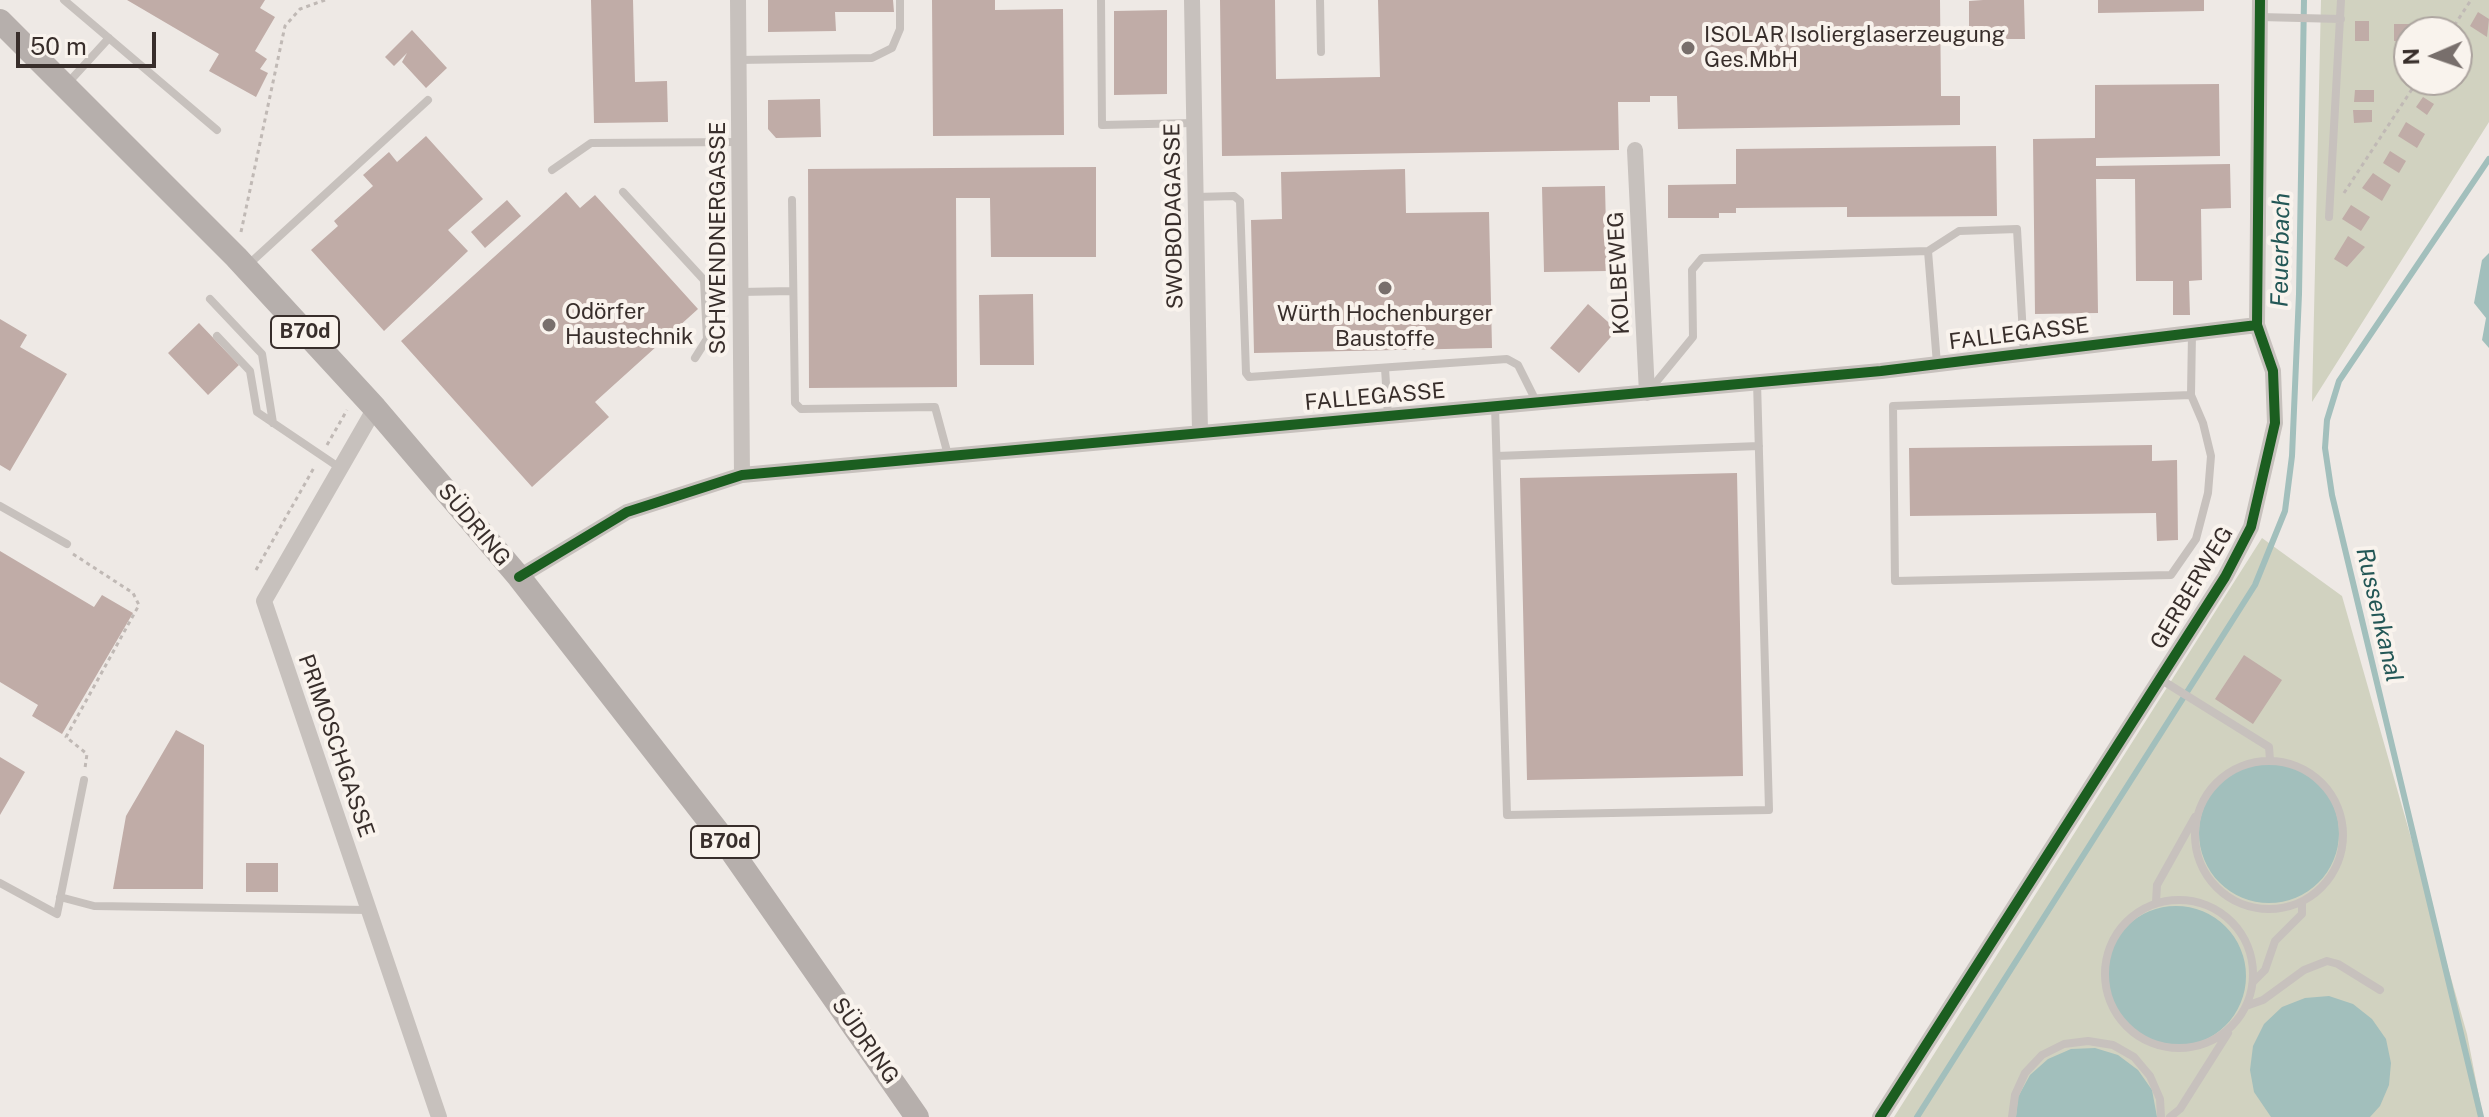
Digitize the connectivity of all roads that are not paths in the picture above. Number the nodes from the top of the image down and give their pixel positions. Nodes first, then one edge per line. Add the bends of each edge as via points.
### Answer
1 (64, 0) edge
2 (738, 0) edge
3 (900, 0) edge
4 (1101, 0) edge
5 (1192, 0) edge
6 (1320, 0) edge
7 (2341, 0) edge
8 (2260, 8) edge
9 (2341, 19) junction
10 (0, 21) edge
11 (109, 38) junction
12 (1321, 52) dead end
13 (738, 60) junction
14 (66, 85) junction
15 (428, 100) dead end
16 (1194, 123) junction
17 (217, 130) dead end
18 (739, 142) junction
19 (1635, 150) dead end
20 (552, 170) dead end
21 (623, 192) dead end
22 (1196, 197) junction
23 (792, 200) dead end
24 (2329, 217) road end
25 (1928, 251) junction
26 (240, 262) junction
27 (793, 291) junction
28 (740, 292) junction
29 (210, 299) dead end
30 (2257, 325) junction
31 (2192, 333) junction
32 (217, 336) dead end
33 (2024, 353) junction
34 (695, 358) dead end
35 (1937, 364) junction
36 (1385, 368) junction
37 (1757, 382) junction
38 (1647, 393) junction
39 (2191, 395) junction
40 (1537, 403) junction
41 (1495, 406) junction
42 (372, 413) junction
43 (1388, 416) junction
44 (273, 423) junction
45 (1200, 432) junction
46 (1759, 446) junction
47 (948, 455) junction
48 (1497, 456) junction
49 (340, 468) junction
50 (742, 475) junction
51 (0, 506) edge
52 (67, 544) road end
53 (519, 577) junction
54 (2168, 684) junction
55 (2270, 760) junction
56 (84, 780) road end
57 (2197, 814) junction
58 (0, 883) edge
59 (60, 897) junction
60 (2230, 899) junction
61 (2156, 902) junction
62 (2302, 902) junction
63 (368, 910) junction
64 (2221, 913) junction
65 (2253, 982) junction
66 (2380, 990) dead end
67 (2246, 1006) junction
68 (2232, 1027) junction
69 (2136, 1035) junction
70 (2125, 1052) junction
71 (439, 1117) edge
72 (917, 1117) edge
73 (1880, 1117) edge
74 (2012, 1117) edge
75 (2161, 1117) edge
76 (2170, 1117) edge

1 - 11 lane
2 - 13 street, SCHWENDNERGASSE
3 - 13 lane via 900,29 892,48 872,58
4 - 16 lane via 1102,125
5 - 16 street, SWOBODAGASSE
6 - 12 lane
7 - 9 lane
8 - 9 lane
8 - 30 street, GERBERWEG
9 - 24 lane
10 - 14 main road, SÜDRING / B70d
11 - 14 lane
11 - 17 lane
13 - 18 street, SCHWENDNERGASSE
14 - 26 main road, SÜDRING / B70d
15 - 26 lane
16 - 22 street, SWOBODAGASSE
18 - 20 lane via 591,143
18 - 28 street, SCHWENDNERGASSE
19 - 38 street, KOLBEWEG
21 - 34 lane via 704,280 707,339
22 - 36 lane via 1234,196 1240,201 1249,377
22 - 45 street, SWOBODAGASSE
23 - 27 lane
25 - 33 lane via 1959,231 2017,229
25 - 35 lane
25 - 38 lane via 1702,258 1692,270 1693,337
26 - 42 main road, SÜDRING / B70d
27 - 28 lane
27 - 47 lane via 797,407 935,407
28 - 50 street, SCHWENDNERGASSE
29 - 44 lane via 262,354
30 - 31 street, FALLEGASSE
30 - 54 street, GERBERWEG via 2273,371 2275,423 2266,474 2251,527
31 - 33 street, FALLEGASSE
31 - 39 lane
32 - 44 lane via 250,371 257,412
33 - 35 street, FALLEGASSE
35 - 37 street, FALLEGASSE
36 - 40 lane via 1513,360
36 - 43 lane
37 - 38 street, FALLEGASSE
37 - 46 lane
38 - 40 street, FALLEGASSE
39 - 39 lane via 2211,456 2208,493 2196,539 2171,575 1895,581 1893,406
40 - 41 street, FALLEGASSE
41 - 43 street, FALLEGASSE
41 - 48 lane
42 - 49 street, PRIMOSCHGASSE
42 - 53 main road, SÜDRING / B70d
43 - 45 street, FALLEGASSE
44 - 49 lane
45 - 47 street, FALLEGASSE
46 - 48 lane
46 - 48 lane via 1769,810 1507,815
47 - 50 street, FALLEGASSE
49 - 63 street, PRIMOSCHGASSE via 264,601
50 - 53 street, FALLEGASSE via 627,512
51 - 52 lane
53 - 72 main road, SÜDRING / B70d via 721,836
54 - 55 lane via 2269,747
54 - 73 street, GERBERWEG
55 - 57 lane via 2246,763 2224,774 2207,792
55 - 62 lane via 2295,764 2316,776 2333,795 2342,818 2337,867
56 - 59 lane
57 - 60 lane via 2194,839 2200,863 2212,884
57 - 61 lane via 2157,885
58 - 59 lane via 57,914
59 - 63 lane via 94,906
60 - 62 lane via 2266,909
60 - 64 lane
61 - 64 lane via 2180,899
61 - 69 lane via 2117,931 2106,954 2109,1002
62 - 65 lane via 2302,914 2275,941 2265,970
63 - 71 street, PRIMOSCHGASSE
64 - 65 lane via 2242,934 2252,958
65 - 67 lane
66 - 67 lane via 2327,961
67 - 68 lane
68 - 69 lane via 2212,1041 2188,1048 2164,1048
68 - 76 lane
69 - 70 lane
70 - 74 lane via 2088,1041 2064,1044 2042,1055 2025,1073
70 - 75 lane via 2150,1076

